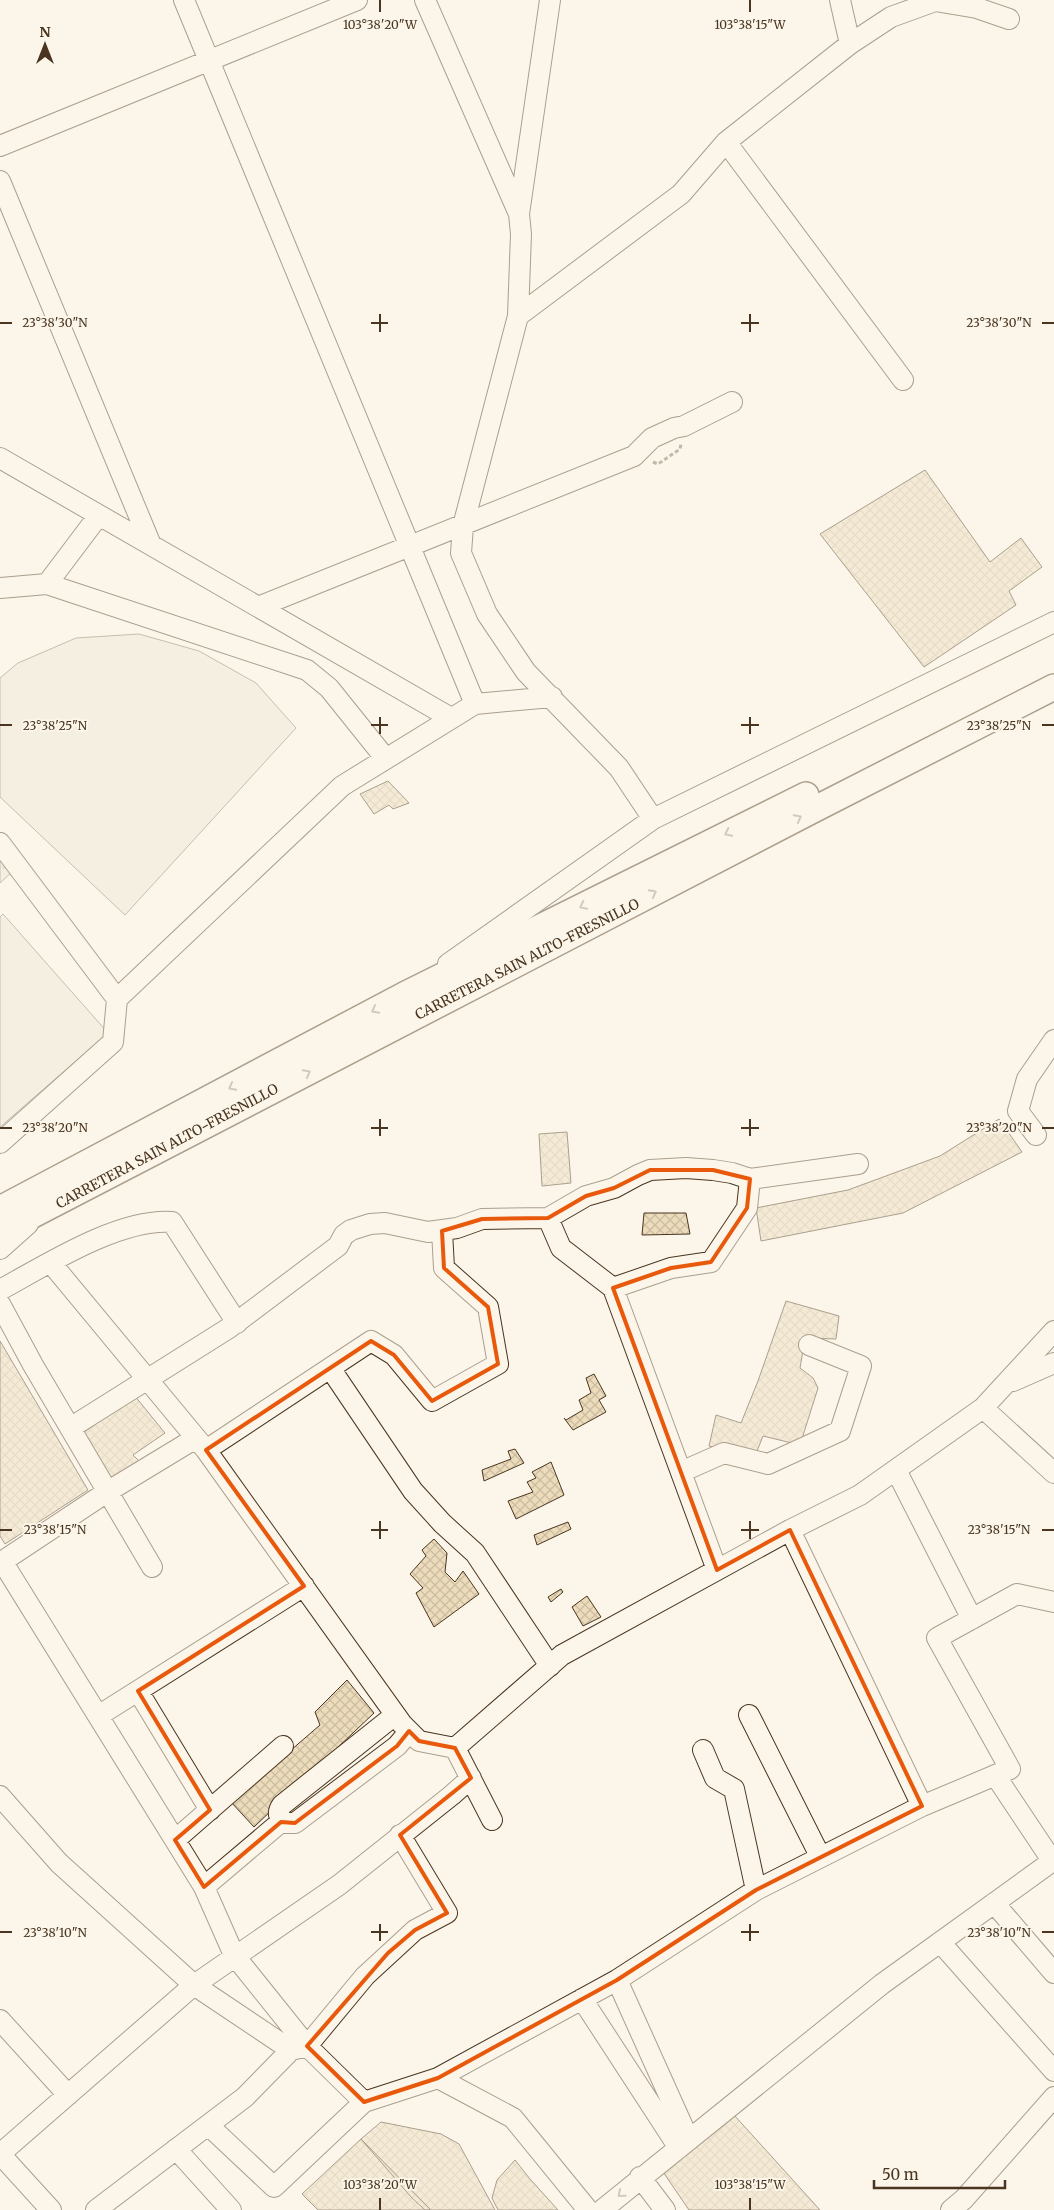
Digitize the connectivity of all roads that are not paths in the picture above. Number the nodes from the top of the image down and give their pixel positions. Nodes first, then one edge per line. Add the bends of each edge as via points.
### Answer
1 (184, 0) edge
2 (357, 0) edge
3 (425, 0) edge
4 (550, 0) edge
5 (840, 0) edge
6 (1009, 19) dead end
7 (850, 44) junction
8 (209, 61) junction
9 (726, 142) junction
10 (0, 146) edge
11 (0, 181) edge
12 (519, 214) junction
13 (518, 316) junction
14 (903, 380) dead end
15 (732, 402) dead end
16 (0, 458) edge
17 (98, 515) junction
18 (463, 526) junction
19 (151, 545) junction
20 (410, 547) junction
21 (47, 584) junction
22 (0, 588) edge
23 (258, 607) junction
24 (1054, 622) edge
25 (1054, 671) edge
26 (1054, 687) edge
27 (552, 698) junction
28 (475, 704) junction
29 (451, 718) junction
30 (386, 759) junction
31 (653, 819) junction
32 (0, 843) edge
33 (404, 995) junction
34 (117, 999) junction
35 (394, 1027) junction
36 (1054, 1040) edge
37 (1036, 1135) dead end
38 (0, 1143) edge
39 (858, 1164) dead end
40 (750, 1180) junction
41 (42, 1200) junction
42 (0, 1209) edge
43 (548, 1218) junction
44 (442, 1231) junction
45 (0, 1232) edge
46 (0, 1250) edge
47 (51, 1263) junction
48 (613, 1288) junction
49 (0, 1290) edge
50 (0, 1304) edge
51 (237, 1322) junction
52 (1054, 1332) edge
53 (809, 1346) dead end
54 (1054, 1363) edge
55 (330, 1368) junction
56 (148, 1379) junction
57 (1005, 1384) junction
58 (983, 1408) junction
59 (70, 1428) junction
60 (201, 1444) junction
61 (896, 1470) junction
62 (681, 1472) junction
63 (1054, 1474) edge
64 (107, 1492) junction
65 (790, 1530) junction
66 (1, 1562) edge
67 (152, 1567) dead end
68 (717, 1570) junction
69 (304, 1586) junction
70 (1054, 1602) edge
71 (972, 1619) junction
72 (550, 1666) junction
73 (138, 1691) junction
74 (395, 1715) junction
75 (749, 1715) dead end
76 (98, 1716) junction
77 (409, 1732) junction
78 (283, 1746) dead end
79 (454, 1748) junction
80 (703, 1750) dead end
81 (996, 1775) junction
82 (471, 1778) junction
83 (0, 1796) edge
84 (922, 1806) junction
85 (210, 1810) junction
86 (492, 1820) dead end
87 (282, 1821) junction
88 (400, 1835) junction
89 (175, 1840) junction
90 (820, 1856) junction
91 (1053, 1861) edge
92 (204, 1887) junction
93 (756, 1890) junction
94 (994, 1903) junction
95 (940, 1942) junction
96 (234, 1956) junction
97 (1054, 1973) edge
98 (617, 1980) junction
99 (194, 1985) junction
100 (582, 1999) junction
101 (0, 2020) edge
102 (299, 2048) junction
103 (1054, 2071) edge
104 (438, 2078) junction
105 (68, 2095) junction
106 (1054, 2097) edge
107 (364, 2102) junction
108 (208, 2125) junction
109 (684, 2144) junction
110 (176, 2149) junction
111 (0, 2154) edge
112 (640, 2177) junction
113 (51, 2210) edge
114 (96, 2210) edge
115 (231, 2210) edge
116 (588, 2210) edge
117 (602, 2210) edge
118 (665, 2210) edge
119 (951, 2210) edge

1 - 8 street
2 - 8 street
3 - 12 street
4 - 12 street
5 - 7 street
6 - 7 street via 977,8 935,1 891,17
7 - 9 street
8 - 10 street
8 - 20 street
9 - 13 street via 680,194
9 - 14 street
11 - 19 street
12 - 13 street
13 - 18 street
15 - 18 street via 652,438 634,456
16 - 17 street
17 - 19 street
17 - 21 street
18 - 20 street
18 - 27 street via 461,554 487,614 526,672
19 - 23 street
20 - 23 street
20 - 28 street
21 - 22 street
21 - 30 street via 307,670 328,688
23 - 29 street
24 - 31 street
25 -> 33 main road
35 -> 26 main road, CARRETERA SAIN ALTO-FRESNILLO
27 - 28 street
27 - 31 street via 619,768
28 - 29 street
29 - 30 street
30 - 34 street via 342,786
31 - 33 street
32 - 34 street
33 - 35 street
33 -> 41 main road
34 - 38 street via 113,1042
41 -> 35 main road, CARRETERA SAIN ALTO-FRESNILLO
36 - 37 street via 1027,1079 1018,1111
39 - 40 street
40 - 43 street via 713,1170 650,1170 614,1188 586,1196
40 - 48 street via 747,1208 712,1262 671,1268
41 - 42 main road
41 - 45 main road, CARRETERA SAIN ALTO-FRESNILLO
41 - 46 street
43 - 44 street via 482,1220
43 - 48 street via 561,1248
44 - 51 street via 428,1232 385,1223 351,1230 338,1246
44 - 55 street via 444,1268 488,1308 498,1364 432,1401 394,1355 371,1341
47 - 49 street
47 - 51 street via 111,1233 158,1221 172,1222
47 - 56 street
48 - 62 street
50 - 59 street
51 - 56 street
52 - 57 street
53 - 62 street via 861,1366 840,1431 768,1464 724,1453
54 - 57 street
55 - 60 street
55 - 72 street via 413,1491 475,1553
56 - 59 street
56 - 60 street
57 - 58 street
58 - 61 street
58 - 63 street
59 - 64 street
60 - 64 street
60 - 69 street
61 - 65 street via 860,1496
61 - 71 street
62 - 68 street
64 - 66 street
64 - 67 street
65 - 68 street
65 - 84 street
66 - 76 street
68 - 72 street via 562,1654
69 - 73 street
69 - 74 street
70 - 71 street via 1016,1594
71 - 81 street via 937,1638 1010,1769
72 - 79 street
73 - 76 street
73 - 85 street
74 - 77 street
74 - 87 street via 282,1806 279,1815
75 - 90 street
76 - 89 street
77 - 79 street via 419,1741
77 - 87 street via 397,1746 295,1822 288,1824
78 - 85 street
79 - 82 street
80 - 93 street via 715,1778 734,1789
81 - 84 street
81 - 91 street
82 - 86 street
82 - 88 street
83 - 99 street via 59,1863
84 - 90 street
85 - 89 street
87 - 92 street
88 - 96 street via 339,1885
88 - 102 street via 447,1913 415,1930 388,1954
89 - 92 street
90 - 93 street
91 - 94 street
92 - 96 street
93 - 98 street
94 - 95 street
94 - 97 street
95 - 103 street
95 - 109 street via 882,1984
96 - 99 street
96 - 102 street
98 - 100 street
98 - 109 street
99 - 102 street
99 - 105 street
100 - 104 street
100 - 109 street
101 - 105 street
102 - 107 street
102 - 108 street via 245,2097
104 - 107 street
104 - 116 street via 513,2118
105 - 111 street
106 - 119 street
107 - 108 street via 274,2187
108 - 110 street
109 - 112 street
110 - 114 street
110 - 115 street
111 - 113 street
112 -> 117 street
112 - 118 street

